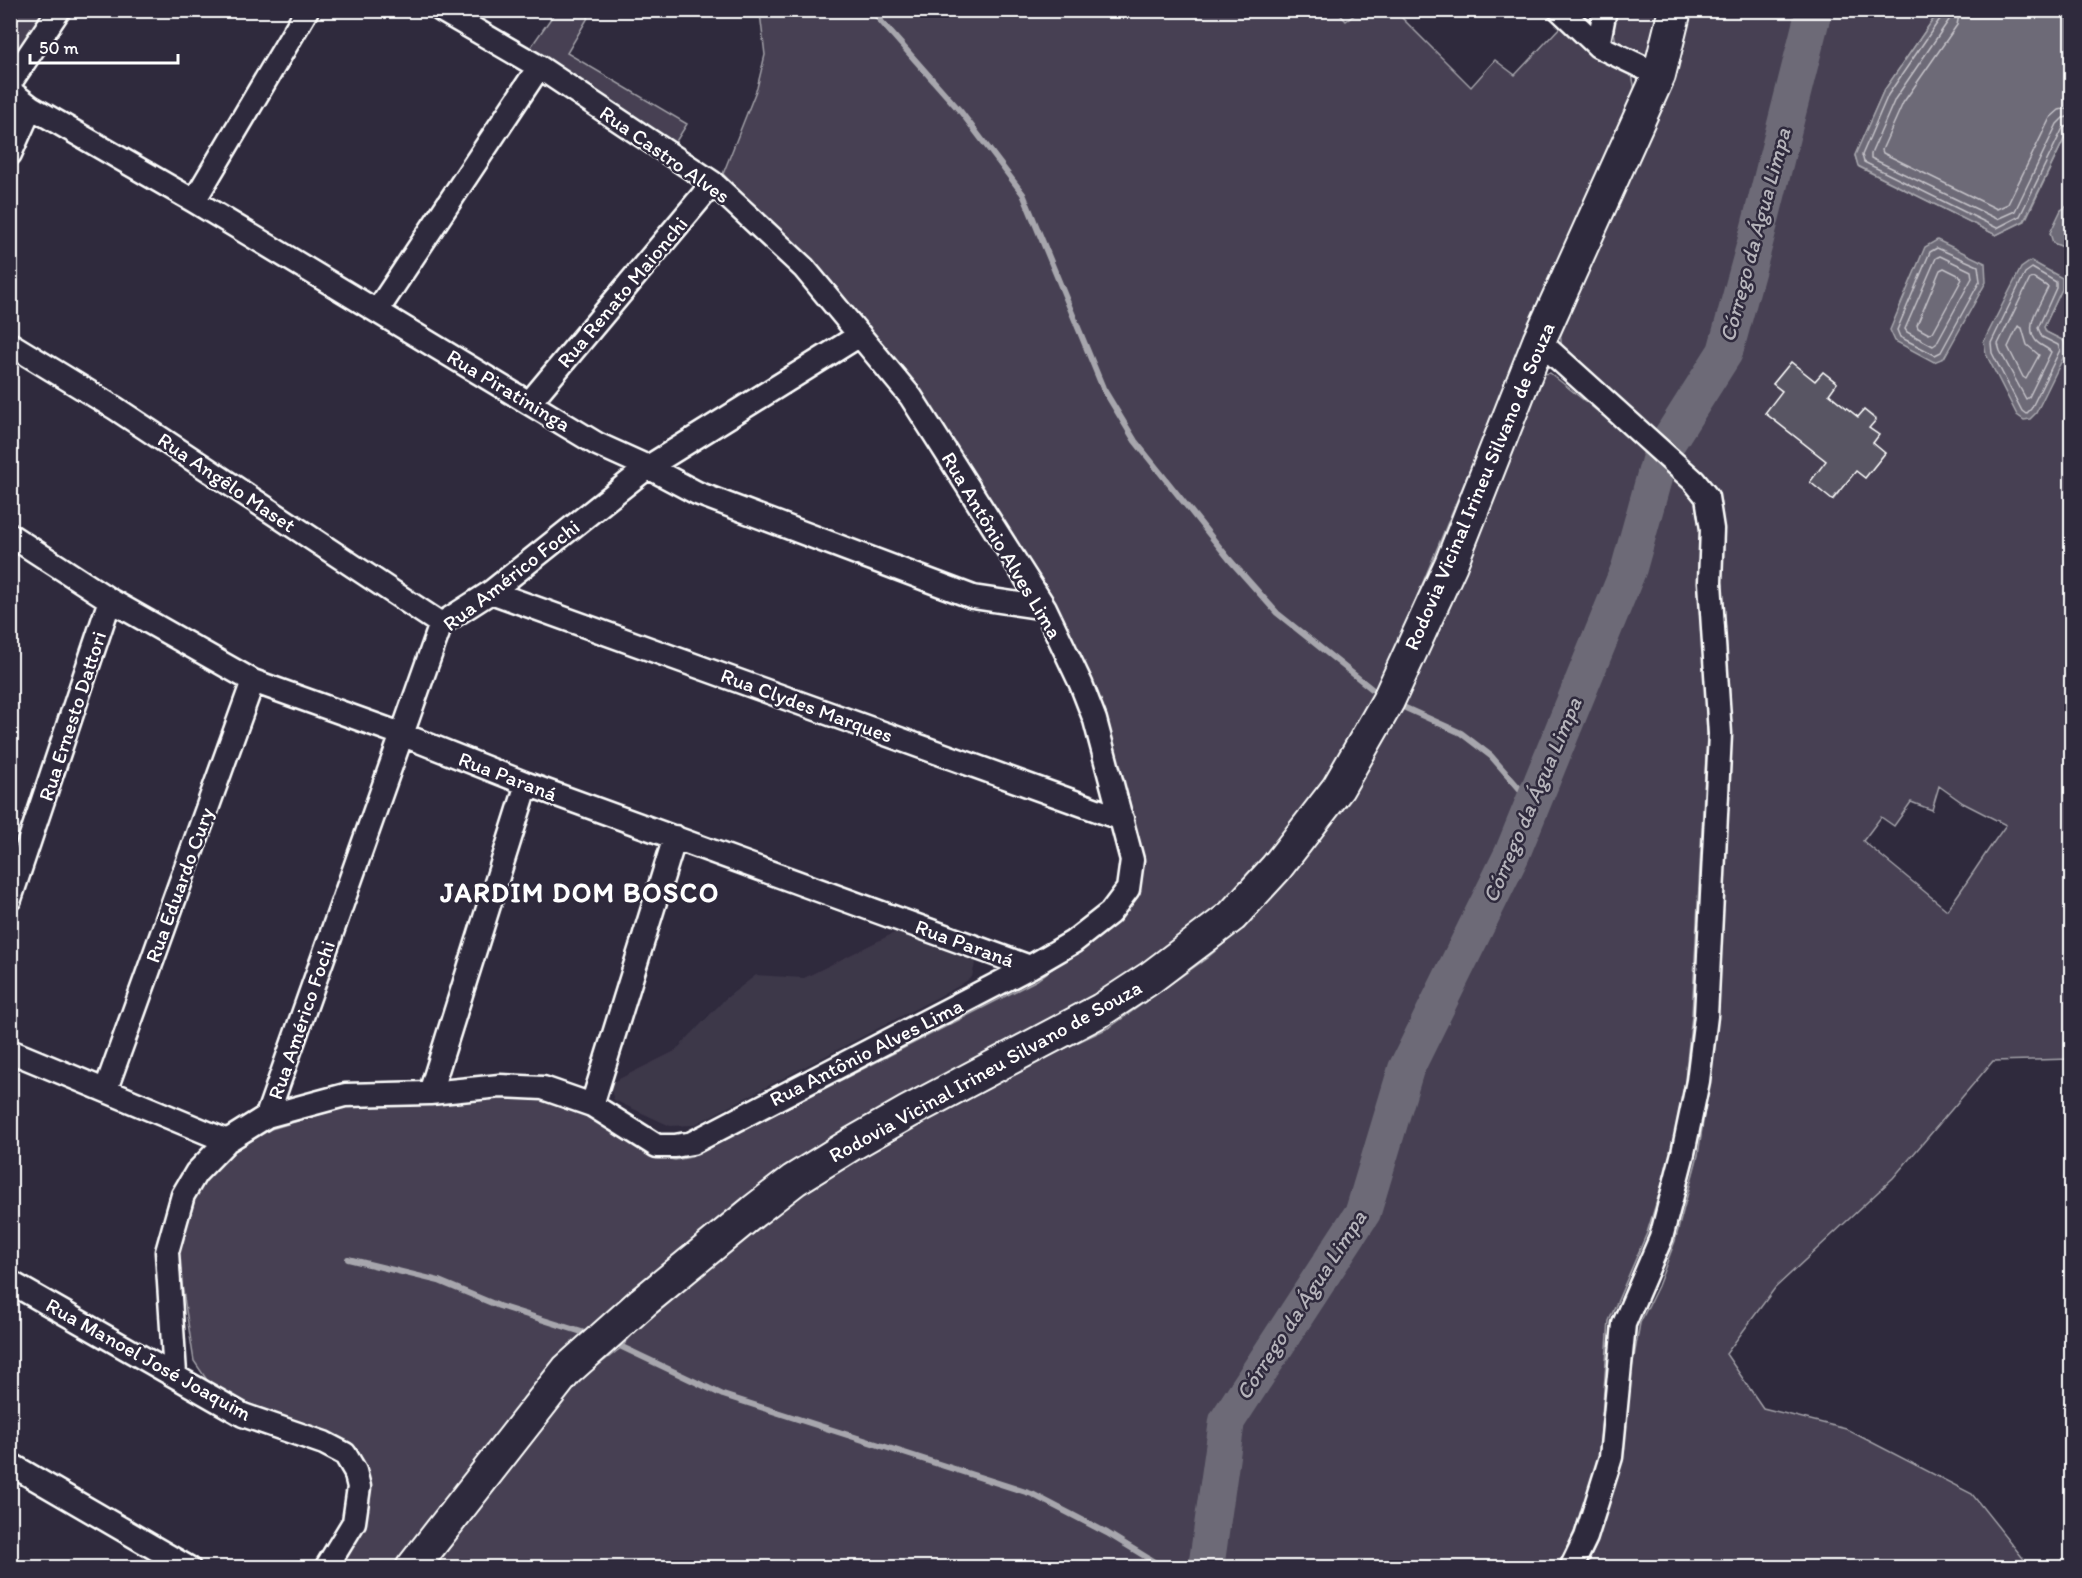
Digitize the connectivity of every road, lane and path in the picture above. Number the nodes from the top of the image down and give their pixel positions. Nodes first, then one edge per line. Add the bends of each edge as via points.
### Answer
1 (59, 10) edge
2 (307, 10) edge
3 (441, 10) edge
4 (1560, 10) edge
5 (1605, 10) edge
6 (1675, 10) edge
7 (1598, 46) junction
8 (539, 67) junction
9 (1659, 75) junction
10 (10, 82) edge
11 (10, 92) edge
12 (31, 107) junction
13 (10, 154) edge
14 (713, 183) junction
15 (194, 201) junction
16 (377, 311) junction
17 (861, 335) junction
18 (1539, 341) junction
19 (10, 344) edge
20 (530, 402) junction
21 (648, 467) junction
22 (10, 536) edge
23 (491, 591) junction
24 (110, 600) junction
25 (1045, 608) junction
26 (441, 624) junction
27 (253, 681) junction
28 (400, 734) junction
29 (527, 784) junction
30 (1122, 819) junction
31 (675, 837) junction
32 (10, 899) edge
33 (1030, 967) junction
34 (10, 1051) edge
35 (106, 1089) junction
36 (430, 1093) junction
37 (592, 1104) junction
38 (267, 1116) junction
39 (227, 1142) junction
40 (10, 1282) edge
41 (175, 1374) junction
42 (10, 1464) edge
43 (189, 1568) edge
44 (326, 1568) edge
45 (412, 1568) edge
46 (1571, 1568) edge

1 - 10 street
2 - 15 street
3 - 8 street, Rua Castro Alves
4 - 7 street
5 - 7 street
6 - 9 main road, Rodovia Vicinal Irineu Silvano de Souza
7 - 9 street
8 - 14 street, Rua Castro Alves
8 - 16 street
9 - 18 main road, Rodovia Vicinal Irineu Silvano de Souza
11 - 12 street, Rua Piratininga
12 - 13 street
12 - 15 street, Rua Piratininga
14 - 17 street, Rua Castro Alves via 804,268
14 - 20 street, Rua Renato Maionchi
15 - 16 street, Rua Piratininga
16 - 20 street, Rua Piratininga
17 - 21 street, Rua Américo Fochi
17 - 25 street, Rua Antônio Alves Lima via 911,398
18 - 45 main road, Rodovia Vicinal Irineu Silvano de Souza via 1451,564 1388,701 1338,788 1276,868 1232,916 1101,1011 852,1144 794,1180 754,1211 567,1370
18 - 46 street via 1707,497 1712,529 1710,582 1720,734 1706,1016 1698,1081 1661,1238 1624,1324 1611,1457 1586,1537
19 - 26 street, Rua Angêlo Maset via 115,408
20 - 21 street, Rua Piratininga via 597,444
21 - 23 street, Rua Américo Fochi
21 - 25 street, Rua Piratininga via 697,493 973,597
22 - 24 street, Rua Paraná
23 - 26 street, Rua Américo Fochi
23 - 30 street, Rua Clydes Marques
24 - 27 street, Rua Paraná
24 - 32 street, Rua Ernesto Dattori
25 - 30 street, Rua Antônio Alves Lima via 1095,720
26 - 28 street, Rua Américo Fochi
27 - 28 street, Rua Paraná
27 - 35 street, Rua Eduardo Cury
28 - 29 street, Rua Paraná
28 - 38 street, Rua Américo Fochi
29 - 31 street, Rua Paraná
29 - 36 street
30 - 33 street, Rua Antônio Alves Lima via 1132,860 1128,889 1110,913 1073,942
31 - 33 street, Rua Paraná
31 - 37 street
33 - 37 street, Rua Antônio Alves Lima via 692,1143 657,1146
34 - 35 street
35 - 39 street
36 - 37 street, Rua Antônio Alves Lima via 500,1086 543,1088
36 - 38 street, Rua Antônio Alves Lima via 345,1095
38 - 39 street, Rua Antônio Alves Lima
39 - 41 street, Rua Antônio Alves Lima via 196,1173 183,1195 167,1252
40 - 41 street, Rua Manoel José Joaquim
41 - 44 street, Rua Manoel José Joaquim via 243,1415 345,1454 359,1487 354,1522
42 - 43 street

